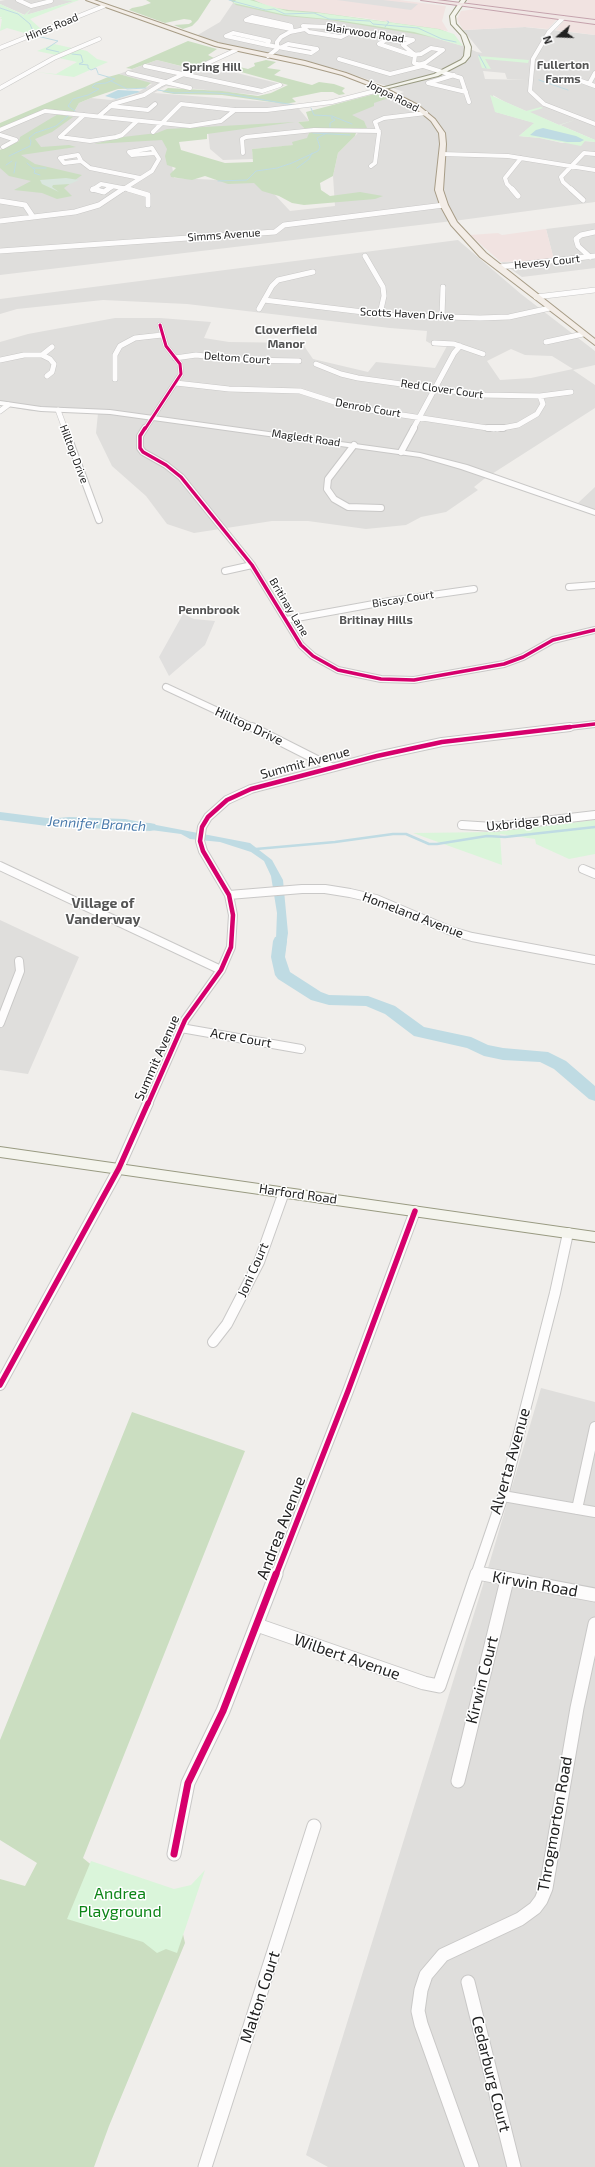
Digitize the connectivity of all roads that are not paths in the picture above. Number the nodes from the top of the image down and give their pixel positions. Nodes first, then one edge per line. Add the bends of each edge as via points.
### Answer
1 (19, 0) edge
2 (49, 0) edge
3 (90, 0) edge
4 (424, 0) edge
5 (460, 2) edge
6 (104, 6) junction
7 (486, 8) junction
8 (450, 11) junction
9 (563, 18) junction
10 (595, 22) edge
11 (448, 26) dead end
12 (305, 29) junction
13 (292, 30) junction
14 (366, 35) dead end
15 (464, 38) junction
16 (99, 39) dead end
17 (268, 45) junction
18 (403, 45) junction
19 (280, 47) junction
20 (0, 48) edge
21 (236, 50) junction
22 (415, 55) junction
23 (268, 56) junction
24 (420, 65) junction
25 (145, 66) dead end
26 (400, 72) junction
27 (443, 72) junction
28 (128, 73) dead end
29 (595, 73) edge
30 (182, 75) junction
31 (454, 75) junction
32 (573, 78) dead end
33 (164, 83) junction
34 (280, 84) dead end
35 (589, 84) junction
36 (595, 86) edge
37 (0, 88) edge
38 (190, 88) dead end
39 (383, 89) junction
40 (466, 92) junction
41 (469, 102) dead end
42 (155, 104) dead end
43 (110, 106) junction
44 (235, 110) junction
45 (426, 114) junction
46 (84, 115) junction
47 (99, 116) junction
48 (137, 121) junction
49 (161, 124) junction
50 (595, 124) edge
51 (0, 130) edge
52 (379, 131) junction
53 (152, 132) dead end
54 (0, 135) edge
55 (3, 147) dead end
56 (155, 153) dead end
57 (242, 153) dead end
58 (442, 154) junction
59 (595, 154) edge
60 (521, 158) junction
61 (82, 161) dead end
62 (371, 166) dead end
63 (570, 166) junction
64 (595, 170) edge
65 (140, 178) junction
66 (112, 187) dead end
67 (124, 189) junction
68 (518, 196) dead end
69 (583, 200) dead end
70 (0, 201) edge
71 (148, 205) dead end
72 (444, 205) junction
73 (33, 217) junction
74 (0, 221) edge
75 (595, 232) edge
76 (0, 251) edge
77 (365, 256) dead end
78 (592, 257) edge
79 (498, 267) junction
80 (313, 272) dead end
81 (443, 287) dead end
82 (595, 290) edge
83 (536, 297) junction
84 (264, 300) junction
85 (550, 308) junction
86 (259, 309) dead end
87 (380, 314) junction
88 (442, 316) junction
89 (160, 325) dead end
90 (583, 334) junction
91 (162, 335) junction
92 (546, 342) dead end
93 (434, 343) dead end
94 (595, 343) edge
95 (460, 346) junction
96 (52, 347) dead end
97 (483, 354) dead end
98 (42, 356) junction
99 (175, 358) junction
100 (0, 360) edge
101 (299, 361) dead end
102 (316, 364) dead end
103 (46, 376) dead end
104 (115, 379) dead end
105 (176, 383) junction
106 (436, 388) junction
107 (571, 392) dead end
108 (540, 396) junction
109 (0, 403) edge
110 (8, 405) junction
111 (58, 410) junction
112 (0, 411) edge
113 (420, 416) junction
114 (152, 417) junction
115 (354, 445) junction
116 (401, 452) junction
117 (381, 508) dead end
118 (595, 513) edge
119 (99, 520) dead end
120 (252, 565) junction
121 (225, 571) dead end
122 (595, 585) edge
123 (569, 587) dead end
124 (474, 589) dead end
125 (286, 620) junction
126 (595, 630) edge
127 (166, 687) dead end
128 (595, 724) edge
129 (331, 768) junction
130 (595, 815) edge
131 (462, 825) dead end
132 (0, 866) edge
133 (583, 869) dead end
134 (595, 874) edge
135 (229, 895) junction
136 (595, 960) edge
137 (19, 961) dead end
138 (221, 970) junction
139 (0, 1023) edge
140 (181, 1028) junction
141 (301, 1049) dead end
142 (0, 1152) edge
143 (119, 1168) junction
144 (284, 1192) junction
145 (415, 1211) junction
146 (568, 1232) junction
147 (595, 1237) edge
148 (213, 1342) dead end
149 (0, 1385) edge
150 (595, 1427) edge
151 (503, 1496) junction
152 (577, 1509) junction
153 (595, 1512) edge
154 (476, 1573) junction
155 (507, 1580) junction
156 (595, 1595) edge
157 (595, 1624) edge
158 (256, 1625) junction
159 (439, 1686) joint
160 (458, 1781) dead end
161 (314, 1826) dead end
162 (174, 1854) dead end
163 (468, 1982) dead end
164 (205, 2167) edge
165 (472, 2167) edge
166 (514, 2167) edge

1 - 2 street via 32,6
3 - 6 main road, Joppa Road
4 - 5 highway
5 - 7 highway
5 - 8 main road
6 - 20 street, Hines Road
6 - 21 main road, Joppa Road via 211,44
7 - 8 highway
7 - 9 highway
8 - 15 main road via 452,22
9 - 10 highway
9 - 50 street via 549,32 533,59 530,91 544,104
11 - 15 main road
12 - 13 street, Blairwood Road
12 - 14 street via 309,32 341,37 349,32
12 - 18 street, Blairwood Road via 303,26 320,26 413,40
13 - 13 street via 276,26 246,20 252,17 288,25
13 - 19 street via 279,39
15 - 27 main road via 468,47 467,56
16 - 37 street via 54,58
17 - 17 street via 247,41 226,36 233,33 268,41
17 - 19 street
18 - 22 street, Blairwood Road
18 - 22 street via 387,39 379,44 407,55
19 - 19 street via 288,44 317,49 311,53
19 - 23 street
21 - 23 main road, Joppa Road
21 - 30 street
22 - 24 street, Blairwood Road via 413,61
22 - 24 street via 430,48 443,50
23 - 39 main road, Joppa Road via 334,71
24 - 26 street
24 - 27 street
25 - 30 street
26 - 26 street via 347,56 339,59 390,74
27 - 31 street
27 - 39 main road
28 - 33 street
29 - 35 street
30 - 33 street
30 - 34 street via 262,91
31 - 40 street via 461,78
31 - 40 street via 428,83
32 - 35 street
33 - 38 street
33 - 43 street via 144,95
35 - 36 street
39 - 44 street via 318,104 268,110
39 - 45 main road, Joppa Road
40 - 41 street
42 - 43 street via 148,110
43 - 47 street
44 - 49 street via 223,120 209,124
44 - 49 street via 181,104
45 - 52 street via 379,120 374,124
45 - 58 main road, Joppa Road via 441,131
46 - 47 street
46 - 48 street via 60,137 90,141 116,137 122,135
46 - 51 street via 44,111
47 - 48 street
48 - 49 street
49 - 53 street
52 - 57 street via 314,130 246,137 242,139
52 - 62 street via 376,157
54 - 55 street via 16,140
56 - 65 street via 157,165
58 - 60 street
58 - 72 main road, Joppa Road via 439,186
59 - 63 street via 584,153
60 - 63 street
60 - 68 street via 505,178
61 - 65 street via 92,169
63 - 64 street
63 - 69 street via 560,179
65 - 67 street
66 - 67 street
67 - 71 street via 146,194
67 - 73 street via 88,209
70 - 73 street via 25,205
72 - 76 street, Simms Avenue via 284,225 275,232
72 - 79 main road, Joppa Road via 468,241
73 - 74 street
75 - 78 street via 581,235 576,239 578,246
77 - 87 street via 383,287
78 - 79 street, Hevesy Court
79 - 83 main road, Joppa Road
80 - 84 street via 278,280
81 - 88 street
82 - 83 street
83 - 85 main road, Joppa Road
84 - 86 street
84 - 87 street, Scotts Haven Drive
85 - 88 street, Scotts Haven Drive via 504,318
85 - 90 main road, Joppa Road
87 - 88 street, Scotts Haven Drive
89 - 91 street
90 - 92 street
90 - 94 main road, Joppa Road
91 - 99 street
91 - 104 street via 135,338 120,346 115,355
93 - 95 street
95 - 97 street
95 - 106 street
96 - 98 street
98 - 100 street via 24,355
98 - 103 street via 54,364 52,372
99 - 101 street, Deltom Court via 196,355 242,360
99 - 105 street via 181,370
102 - 106 street, Red Clover Court via 350,376
105 - 113 street, Denrob Court via 229,389 294,390 350,407
105 - 114 street, Britinay Lane
106 - 108 street, Red Clover Court via 489,396
106 - 113 street
107 - 108 street, Red Clover Court
108 - 113 street, Denrob Court via 543,404 537,414 508,428 484,428
109 - 110 street, Magledt Road
110 - 111 street, Magledt Road
110 - 112 street
111 - 114 street, Magledt Road via 101,411
111 - 119 street, Hilltop Drive
113 - 116 street
114 - 115 street, Magledt Road
114 - 120 street, Britinay Lane via 138,439 141,450 166,465 186,482
115 - 116 street, Magledt Road
115 - 117 street via 328,479 327,489 334,499 348,507
116 - 118 street, Magledt Road via 457,464
120 - 121 street
120 - 125 street, Britinay Lane
122 - 123 street
124 - 125 street, Biscay Court
125 - 126 street, Britinay Lane via 301,645 321,661 348,673 393,680 430,678 494,667 523,657 553,640
127 - 129 street, Hilltop Drive via 284,742
128 - 129 street, Summit Avenue via 442,742
129 - 135 street, Summit Avenue via 273,782 235,795 213,811 204,822 200,837 203,851
130 - 131 street, Uxbridge Road via 493,827
132 - 138 street
133 - 134 street
135 - 136 street, Homeland Avenue via 325,889 350,893 376,899 472,938
135 - 138 street, Summit Avenue via 233,914 232,940
137 - 139 street via 20,971
138 - 140 street, Summit Avenue
140 - 141 street, Acre Court
140 - 143 street, Summit Avenue
142 - 143 main road, Harford Road
143 - 144 main road, Harford Road
143 - 149 street, Summit Avenue
144 - 145 main road, Harford Road
144 - 148 street, Joni Court via 259,1262 227,1324
145 - 146 main road, Harford Road
145 - 158 street, Andrea Avenue
146 - 147 main road, Harford Road
146 - 151 street, Alverta Avenue
150 - 152 street
151 - 152 street
151 - 154 street, Alverta Avenue
152 - 153 street
154 - 155 street, Kirwin Road
154 - 159 street, Alverta Avenue
155 - 156 street, Kirwin Road
155 - 160 street, Kirwin Court
157 - 165 street, Throgmorton Road via 572,1731 546,1888 541,1900 520,1919 443,1955 426,1975 421,1990 418,2011 421,2024
158 - 159 street, Wilbert Avenue
158 - 162 street, Andrea Avenue via 223,1711 188,1783
161 - 164 street, Malton Court
163 - 166 street, Cedarburg Court

